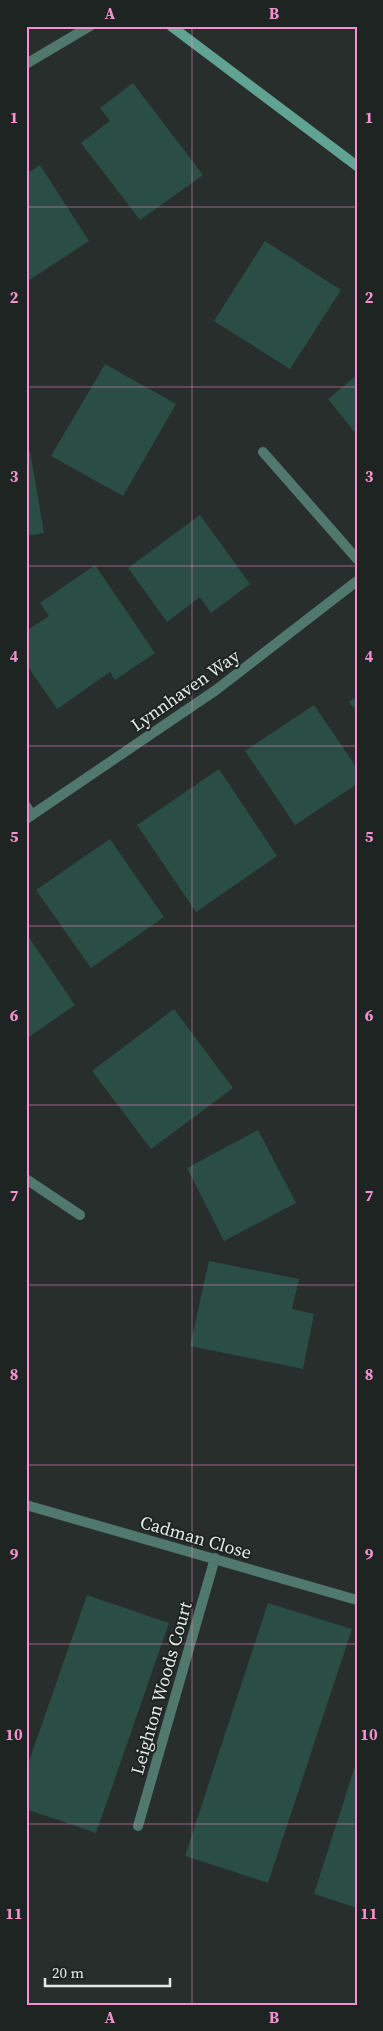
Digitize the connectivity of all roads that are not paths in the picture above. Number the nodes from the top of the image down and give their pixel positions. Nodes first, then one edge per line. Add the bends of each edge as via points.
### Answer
1 (90, 26) edge
2 (171, 26) edge
3 (26, 64) edge
4 (357, 166) edge
5 (263, 452) dead end
6 (357, 559) edge
7 (357, 581) edge
8 (28, 813) edge
9 (26, 1179) edge
10 (80, 1215) dead end
11 (26, 1505) edge
12 (215, 1558) junction
13 (357, 1600) edge
14 (138, 1826) dead end

1 - 3 street
2 - 4 street
5 - 6 street
7 - 8 street, Lynnhaven Way via 216,690
9 - 10 street
11 - 12 street, Cadman Close
12 - 13 street, Cadman Close
12 - 14 street, Leighton Woods Court

